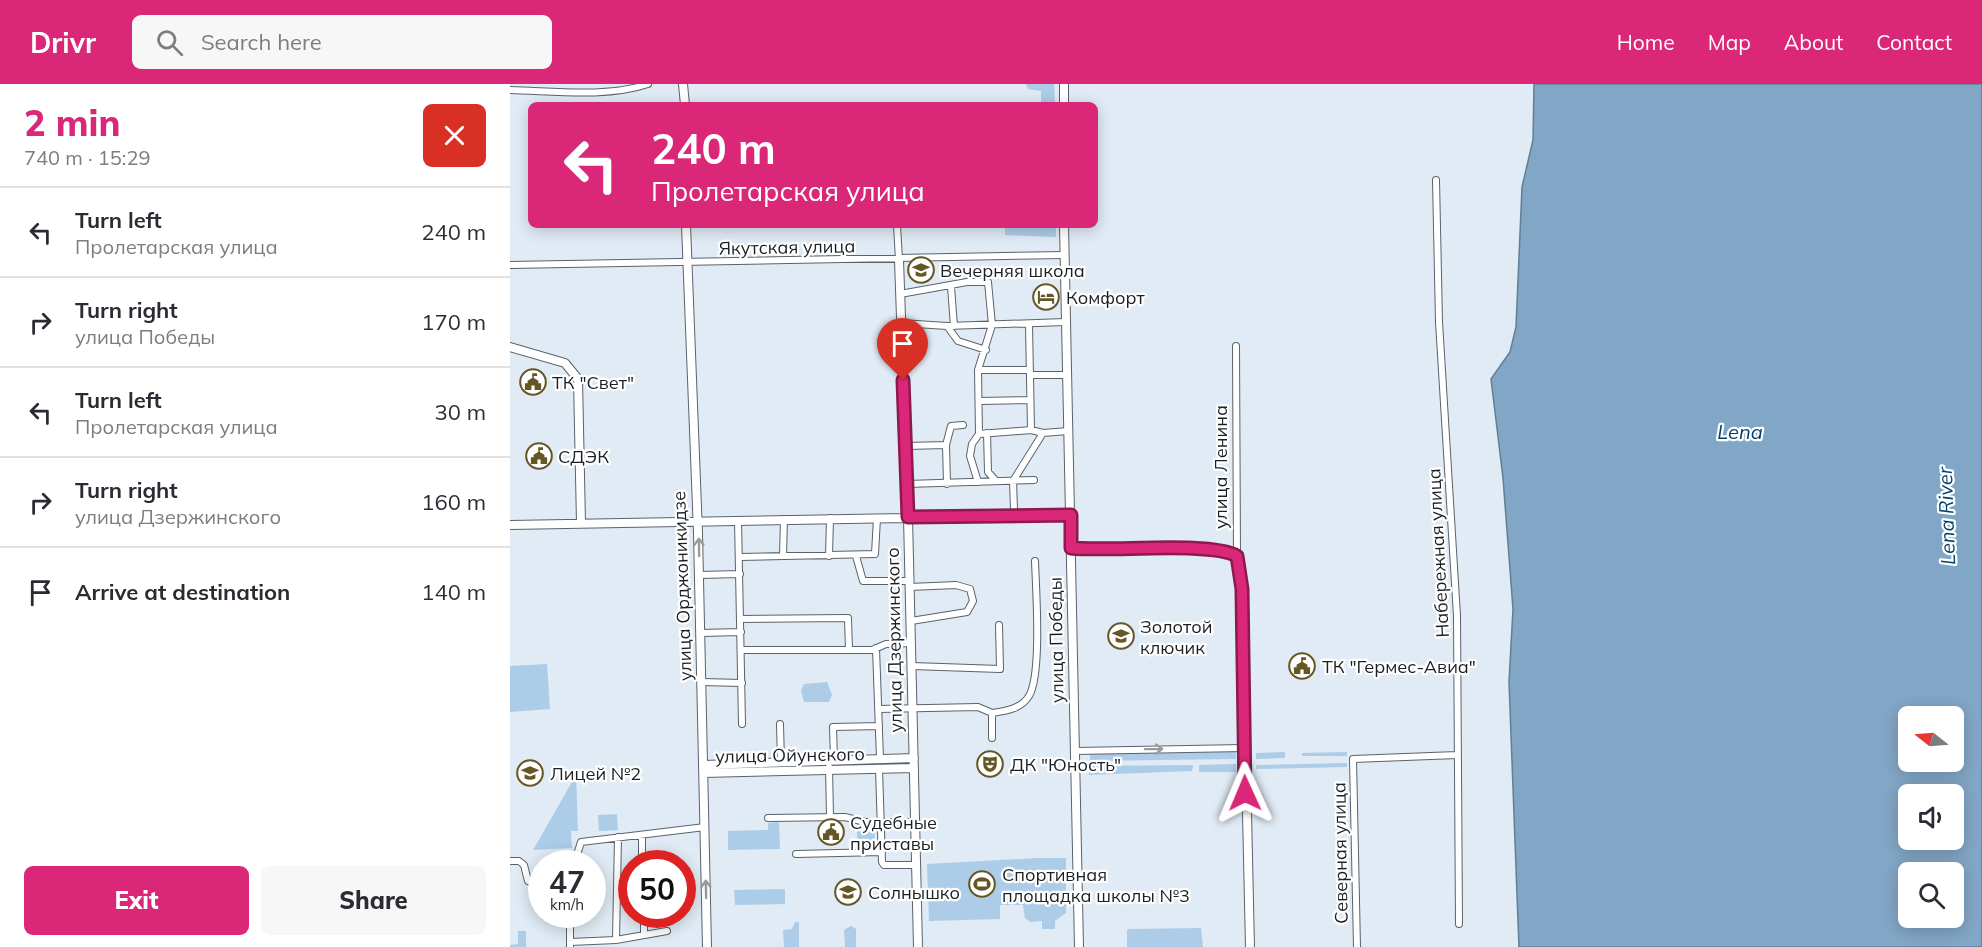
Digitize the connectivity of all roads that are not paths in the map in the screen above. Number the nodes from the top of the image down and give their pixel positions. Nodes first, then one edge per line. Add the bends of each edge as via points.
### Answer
1 (648, 84) edge
2 (683, 84) edge
3 (1064, 84) edge
4 (510, 90) edge
5 (685, 102) edge
6 (1064, 102) edge
7 (1436, 180) dead end
8 (686, 228) edge
9 (897, 228) edge
10 (1064, 228) edge
11 (1064, 255) junction
12 (899, 260) junction
13 (686, 264) junction
14 (510, 265) edge
15 (951, 287) junction
16 (900, 294) junction
17 (1065, 322) junction
18 (901, 323) junction
19 (992, 325) junction
20 (1029, 325) junction
21 (950, 326) junction
22 (1236, 346) dead end
23 (510, 347) edge
24 (986, 350) junction
25 (978, 370) junction
26 (1030, 372) junction
27 (1067, 375) junction
28 (1029, 400) junction
29 (980, 401) junction
30 (963, 425) dead end
31 (1031, 430) junction
32 (1068, 431) junction
33 (987, 433) junction
34 (1043, 433) junction
35 (979, 434) junction
36 (946, 445) junction
37 (906, 446) junction
38 (1034, 480) dead end
39 (996, 481) junction
40 (1013, 481) junction
41 (978, 482) junction
42 (907, 484) junction
43 (947, 484) junction
44 (1014, 508) dead end
45 (1071, 515) junction
46 (908, 517) junction
47 (830, 518) junction
48 (877, 518) junction
49 (738, 519) junction
50 (784, 519) junction
51 (698, 520) junction
52 (581, 523) junction
53 (510, 525) edge
54 (1071, 548) junction
55 (783, 556) junction
56 (830, 556) junction
57 (856, 556) junction
58 (1237, 556) junction
59 (740, 557) junction
60 (1035, 561) dead end
61 (740, 574) junction
62 (699, 575) junction
63 (910, 584) junction
64 (741, 619) junction
65 (910, 621) junction
66 (999, 625) dead end
67 (741, 632) junction
68 (701, 633) junction
69 (911, 644) junction
70 (876, 648) junction
71 (741, 650) junction
72 (849, 650) junction
73 (912, 666) junction
74 (702, 682) junction
75 (742, 683) junction
76 (913, 707) junction
77 (878, 708) junction
78 (992, 713) junction
79 (742, 724) dead end
80 (780, 724) dead end
81 (879, 726) junction
82 (992, 738) dead end
83 (1244, 748) junction
84 (1075, 751) junction
85 (1457, 755) junction
86 (914, 758) junction
87 (880, 759) junction
88 (832, 761) junction
89 (781, 762) junction
90 (914, 768) junction
91 (704, 769) junction
92 (879, 769) junction
93 (830, 770) junction
94 (768, 818) dead end
95 (830, 818) junction
96 (882, 822) junction
97 (915, 822) junction
98 (705, 827) junction
99 (642, 834) junction
100 (618, 837) junction
101 (578, 850) edge
102 (642, 850) edge
103 (882, 852) junction
104 (796, 854) dead end
105 (510, 861) edge
106 (916, 865) junction
107 (528, 881) edge
108 (1459, 924) dead end
109 (570, 928) edge
110 (644, 928) edge
111 (668, 931) dead end
112 (644, 935) junction
113 (616, 940) junction
114 (570, 945) edge
115 (707, 947) edge
116 (918, 947) edge
117 (1079, 947) edge
118 (1250, 947) edge
119 (1357, 947) edge

1 - 4 street via 567,92
2 - 5 main road
3 - 6 main road
7 - 85 street, Набережная улица via 1439,322 1457,616
8 - 13 main road, улица Орджоникидзе
9 - 12 street, улица Дзержинского
10 - 11 main road, улица Победы
11 - 12 street, Якутская улица
11 - 17 main road, улица Победы
12 - 13 street, Якутская улица
12 - 16 main road, улица Дзержинского
13 - 14 street, Якутская улица
13 - 51 main road, улица Орджоникидзе
15 - 16 street
15 - 19 street via 988,282
15 - 21 street
16 - 18 main road, улица Дзержинского
17 - 20 street
17 - 27 main road, улица Победы
18 - 21 street
18 - 37 main road, улица Дзержинского
19 - 20 street
19 - 21 street
19 - 24 street
20 - 26 street
21 - 24 street via 958,340
22 - 58 street, улица Ленина
23 - 52 main road via 558,360 575,373 580,388
24 - 25 street
25 - 26 street
25 - 29 street
26 - 27 street
26 - 28 street
27 - 32 main road, улица Победы
28 - 29 street
28 - 31 street
29 - 35 street
30 - 36 street via 951,426
31 - 33 street
31 - 34 street
32 - 34 street
32 - 45 main road, улица Победы
33 - 35 street
33 - 39 street via 988,472
34 - 40 street
35 - 41 street via 970,456
36 - 37 street
36 - 43 street
37 - 42 main road, улица Дзержинского
38 - 40 street
39 - 40 street
39 - 41 street
40 - 44 street
41 - 43 street
42 - 43 street
42 - 46 main road, улица Дзержинского
45 - 46 main road
45 - 54 main road, улица Победы
46 - 48 main road
46 - 63 main road, улица Дзержинского
47 - 48 main road
47 - 50 main road
47 - 56 street
48 - 57 street via 875,554
49 - 50 main road
49 - 51 main road
49 - 59 street
50 - 55 street
51 - 52 main road
62 -> 51 main road, улица Орджоникидзе
52 - 53 main road
54 - 58 main road via 1217,549
54 - 84 main road, улица Победы
55 - 56 street
55 - 59 street
56 - 57 street
57 - 63 street via 862,581
58 - 83 main road, улица Ленина via 1242,589
59 - 61 street
60 - 78 street via 1034,686 1020,705
61 - 62 street
61 - 64 street
62 - 68 main road, улица Орджоникидзе
63 - 65 main road, улица Дзержинского
63 - 65 street via 956,585 970,589 973,601 967,612
64 - 67 street
64 - 72 street via 848,618
65 - 69 main road, улица Дзержинского
66 - 73 street via 1000,669
67 - 68 street
67 - 71 street
68 - 74 main road, улица Орджоникидзе
69 - 70 street
69 - 73 main road, улица Дзержинского
70 - 72 street
70 - 77 street
71 - 72 street
71 - 75 street
73 - 76 main road, улица Дзержинского
74 - 75 street
74 - 91 main road, улица Орджоникидзе
75 - 79 street
76 - 77 street
76 - 78 street via 978,707
76 - 86 main road, улица Дзержинского
77 - 81 street
78 - 82 street
80 - 89 street
81 - 87 street
81 - 88 street via 834,727
84 -> 83 street
83 - 118 main road, улица Ленина
84 - 117 main road, улица Победы
85 - 108 street, Набережная улица
85 - 119 street, Северная улица via 1353,759
86 - 87 main road, улица Ойунского
86 - 90 main road, улица Дзержинского
87 - 88 main road, улица Ойунского
88 - 89 main road, улица Ойунского
88 - 93 street
89 - 91 main road, улица Ойунского
90 - 92 main road, улица Ойунского
90 - 97 main road, улица Дзержинского
91 - 93 main road, улица Ойунского
91 - 98 main road, улица Орджоникидзе
92 - 93 main road, улица Ойунского
92 - 96 street
93 - 95 street
94 - 95 street
95 - 96 street
96 - 97 street
96 - 103 street
97 - 106 main road, улица Дзержинского
98 - 99 street
115 -> 98 main road, улица Орджоникидзе
99 - 100 street
99 - 102 street
100 - 101 street via 580,842
100 - 113 street
103 - 104 street
103 - 106 street via 884,865
105 - 107 street via 524,864
106 - 116 main road, улица Дзержинского
109 - 114 street
110 - 112 street
111 - 112 street
112 - 113 street
113 - 114 street

